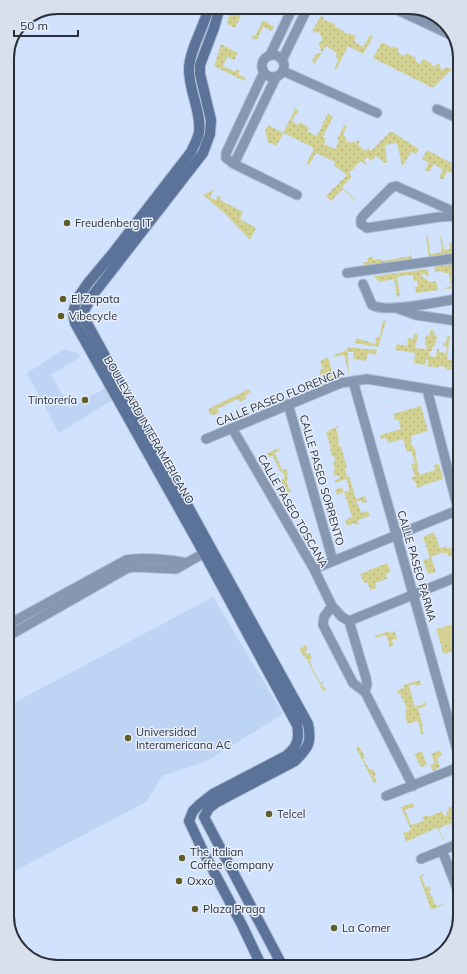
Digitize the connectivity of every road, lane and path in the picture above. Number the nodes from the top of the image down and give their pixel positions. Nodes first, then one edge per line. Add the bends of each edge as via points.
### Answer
1 (207, 14) edge
2 (218, 14) edge
3 (290, 14) edge
4 (305, 14) edge
5 (406, 14) edge
6 (445, 32) edge
7 (270, 55) junction
8 (282, 60) junction
9 (200, 65) junction
10 (189, 67) junction
11 (264, 72) junction
12 (279, 74) junction
13 (437, 109) dead end
14 (378, 113) dead end
15 (453, 116) edge
16 (234, 164) junction
17 (297, 195) dead end
18 (453, 213) edge
19 (453, 215) edge
20 (453, 259) edge
21 (347, 273) dead end
22 (363, 284) dead end
23 (453, 300) edge
24 (397, 308) junction
25 (453, 320) edge
26 (353, 381) junction
27 (427, 389) junction
28 (453, 393) edge
29 (288, 404) junction
30 (232, 428) junction
31 (206, 439) dead end
32 (453, 490) edge
33 (453, 511) edge
34 (396, 536) junction
35 (204, 553) junction
36 (333, 561) junction
37 (314, 569) junction
38 (453, 578) edge
39 (413, 595) junction
40 (332, 606) junction
41 (33, 616) junction
42 (349, 621) junction
43 (14, 623) edge
44 (14, 632) edge
45 (365, 692) junction
46 (453, 736) edge
47 (453, 770) edge
48 (413, 786) junction
49 (386, 796) dead end
50 (453, 846) edge
51 (442, 850) junction
52 (421, 859) dead end
53 (453, 878) edge
54 (258, 960) edge
55 (279, 960) edge

1 - 10 main road, BOULEVARD INTERAMERICANO
2 - 9 main road, BOULEVARD INTERAMERICANO
3 - 7 street
4 - 8 street
5 - 6 street
7 - 8 street
7 - 11 street via 264,59
8 - 12 street via 284,67
9 - 10 main road
9 - 55 main road, BOULEVARD INTERAMERICANO via 211,120 210,134 203,153 92,296 84,311 84,318 308,724 309,743 295,761 217,802 209,808 204,820 245,892
10 - 35 main road, BOULEVARD INTERAMERICANO via 189,80 200,125 196,142 191,152 88,283 77,299 74,313 78,330
11 - 12 street via 271,77
11 - 16 street via 226,154 226,158
12 - 14 street
12 - 16 street
13 - 15 street
16 - 17 street
18 - 19 street via 396,186 364,215 361,224 367,228
20 - 21 street
22 - 24 street via 372,305
23 - 24 street
24 - 25 street via 416,315
26 - 27 street, CALLE PASEO FLORENCIA via 367,380
26 - 29 street, CALLE PASEO FLORENCIA via 341,383
26 - 34 street, CALLE PASEO PARMA
27 - 28 street, CALLE PASEO FLORENCIA
27 - 32 street
29 - 30 street, CALLE PASEO FLORENCIA
29 - 36 street, CALLE PASEO SORRENTO
30 - 31 street, CALLE PASEO FLORENCIA
30 - 37 street, CALLE PASEO TOSCANA
33 - 34 street
34 - 36 street
34 - 39 street, CALLE PASEO PARMA
35 - 41 street via 176,569 128,564
35 - 54 main road, BOULEVARD INTERAMERICANO via 299,733 298,742 286,756 213,794 199,805 190,817 191,826
36 - 37 street
37 - 40 street, CALLE PASEO TOSCANA
38 - 39 street
39 - 42 street
39 - 46 street, CALLE PASEO PARMA
40 - 42 street, CALLE PASEO TOSCANA
40 - 45 street via 324,617 323,625 353,683
41 - 43 street
41 - 44 street
42 - 45 street via 366,678
45 - 48 street
47 - 48 street
48 - 49 street
50 - 51 street
51 - 52 street
51 - 53 street

